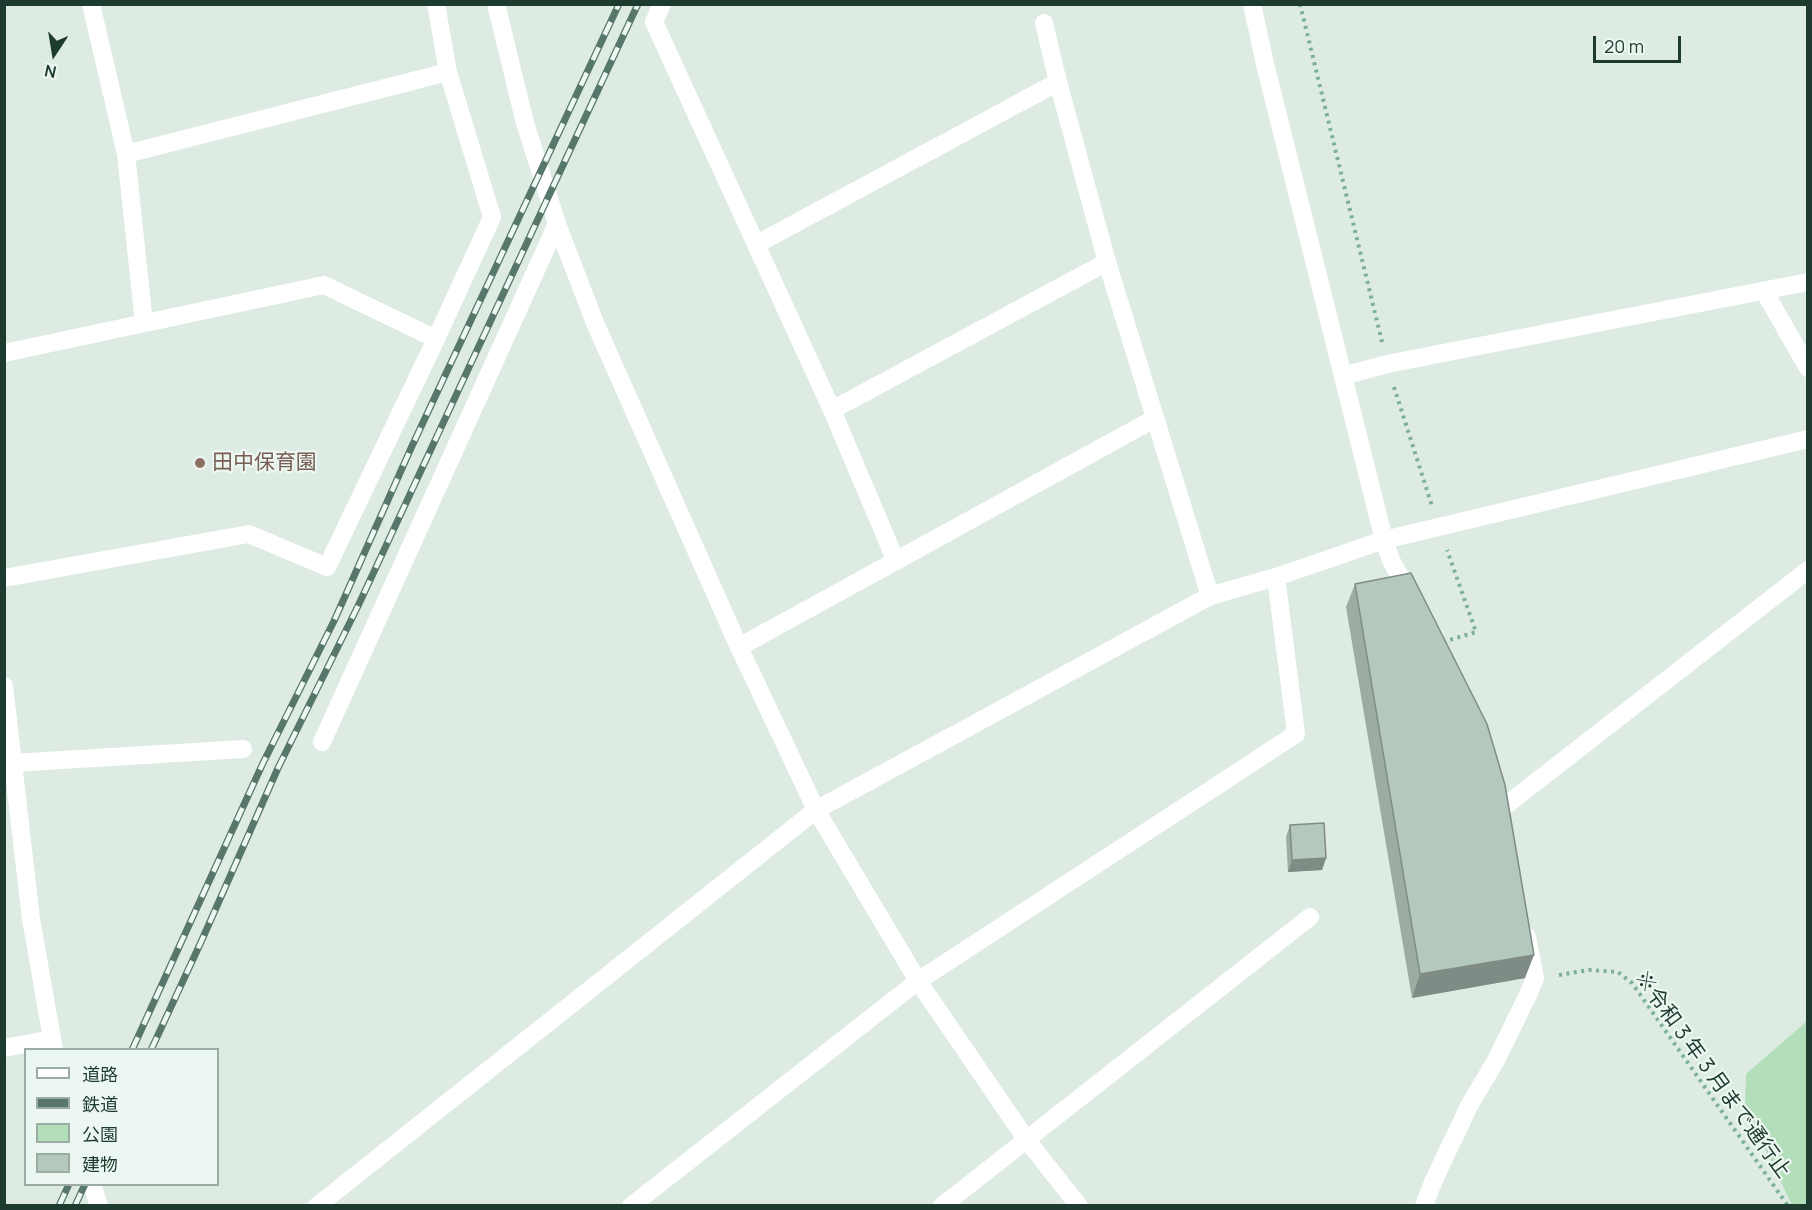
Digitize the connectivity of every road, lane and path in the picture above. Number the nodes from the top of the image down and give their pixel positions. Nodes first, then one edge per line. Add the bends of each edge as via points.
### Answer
1 (91, 4) edge
2 (436, 4) edge
3 (496, 4) edge
4 (662, 4) edge
5 (1252, 4) edge
6 (1044, 23) dead end
7 (448, 72) junction
8 (1058, 82) junction
9 (126, 154) junction
10 (557, 224) junction
11 (757, 244) junction
12 (1107, 262) junction
13 (1808, 282) edge
14 (1764, 291) junction
15 (144, 323) junction
16 (436, 339) junction
17 (4, 353) edge
18 (1808, 368) edge
19 (1342, 376) junction
20 (832, 410) junction
21 (1154, 419) junction
22 (1808, 439) edge
23 (1384, 540) junction
24 (895, 559) junction
25 (1808, 570) edge
26 (1276, 577) junction
27 (4, 578) edge
28 (1210, 596) junction
29 (1416, 607) edge
30 (739, 647) junction
31 (4, 686) edge
32 (322, 742) dead end
33 (243, 749) dead end
34 (13, 763) junction
35 (1499, 783) edge
36 (1505, 806) junction
37 (816, 810) junction
38 (1508, 826) edge
39 (1524, 915) edge
40 (1310, 917) dead end
41 (1535, 978) junction
42 (918, 981) junction
43 (53, 1044) edge
44 (4, 1048) edge
45 (1026, 1139) junction
46 (92, 1186) edge
47 (99, 1206) edge
48 (317, 1206) edge
49 (631, 1206) edge
50 (942, 1206) edge
51 (1079, 1206) edge
52 (1424, 1206) edge
53 (1788, 1206) edge

1 - 9 street
2 - 7 street
3 - 10 street via 525,123
4 - 11 street via 654,22
5 - 19 street
6 - 8 street
7 - 9 street
7 - 16 street via 492,217
8 - 11 street
8 - 12 street
9 - 15 street
10 - 30 street via 595,323
10 - 32 street
11 - 20 street
12 - 20 street
12 - 21 street
13 - 14 street
14 - 18 street
14 - 19 street
15 - 16 street via 324,285
15 - 17 street
16 - 27 street via 327,567 249,534
19 - 23 street
20 - 24 street
21 - 24 street
21 - 28 street
22 - 23 street
23 - 26 street
23 - 29 street
24 - 30 street
25 - 36 street
26 - 28 street
26 - 42 street via 1296,734
28 - 37 street
30 - 37 street
31 - 34 street
33 - 34 street
34 - 43 street via 31,919
35 - 36 street
36 - 38 street
37 - 42 street
37 - 48 street
39 - 41 street
40 - 45 street
41 - 52 street via 1469,1106
41 - 53 path, ※令和 3 年 3 月まで通行止 via 1589,970 1618,972 1632,983
42 - 45 street
42 - 49 street
43 - 44 street
45 - 50 street
45 - 51 street
46 - 47 street

